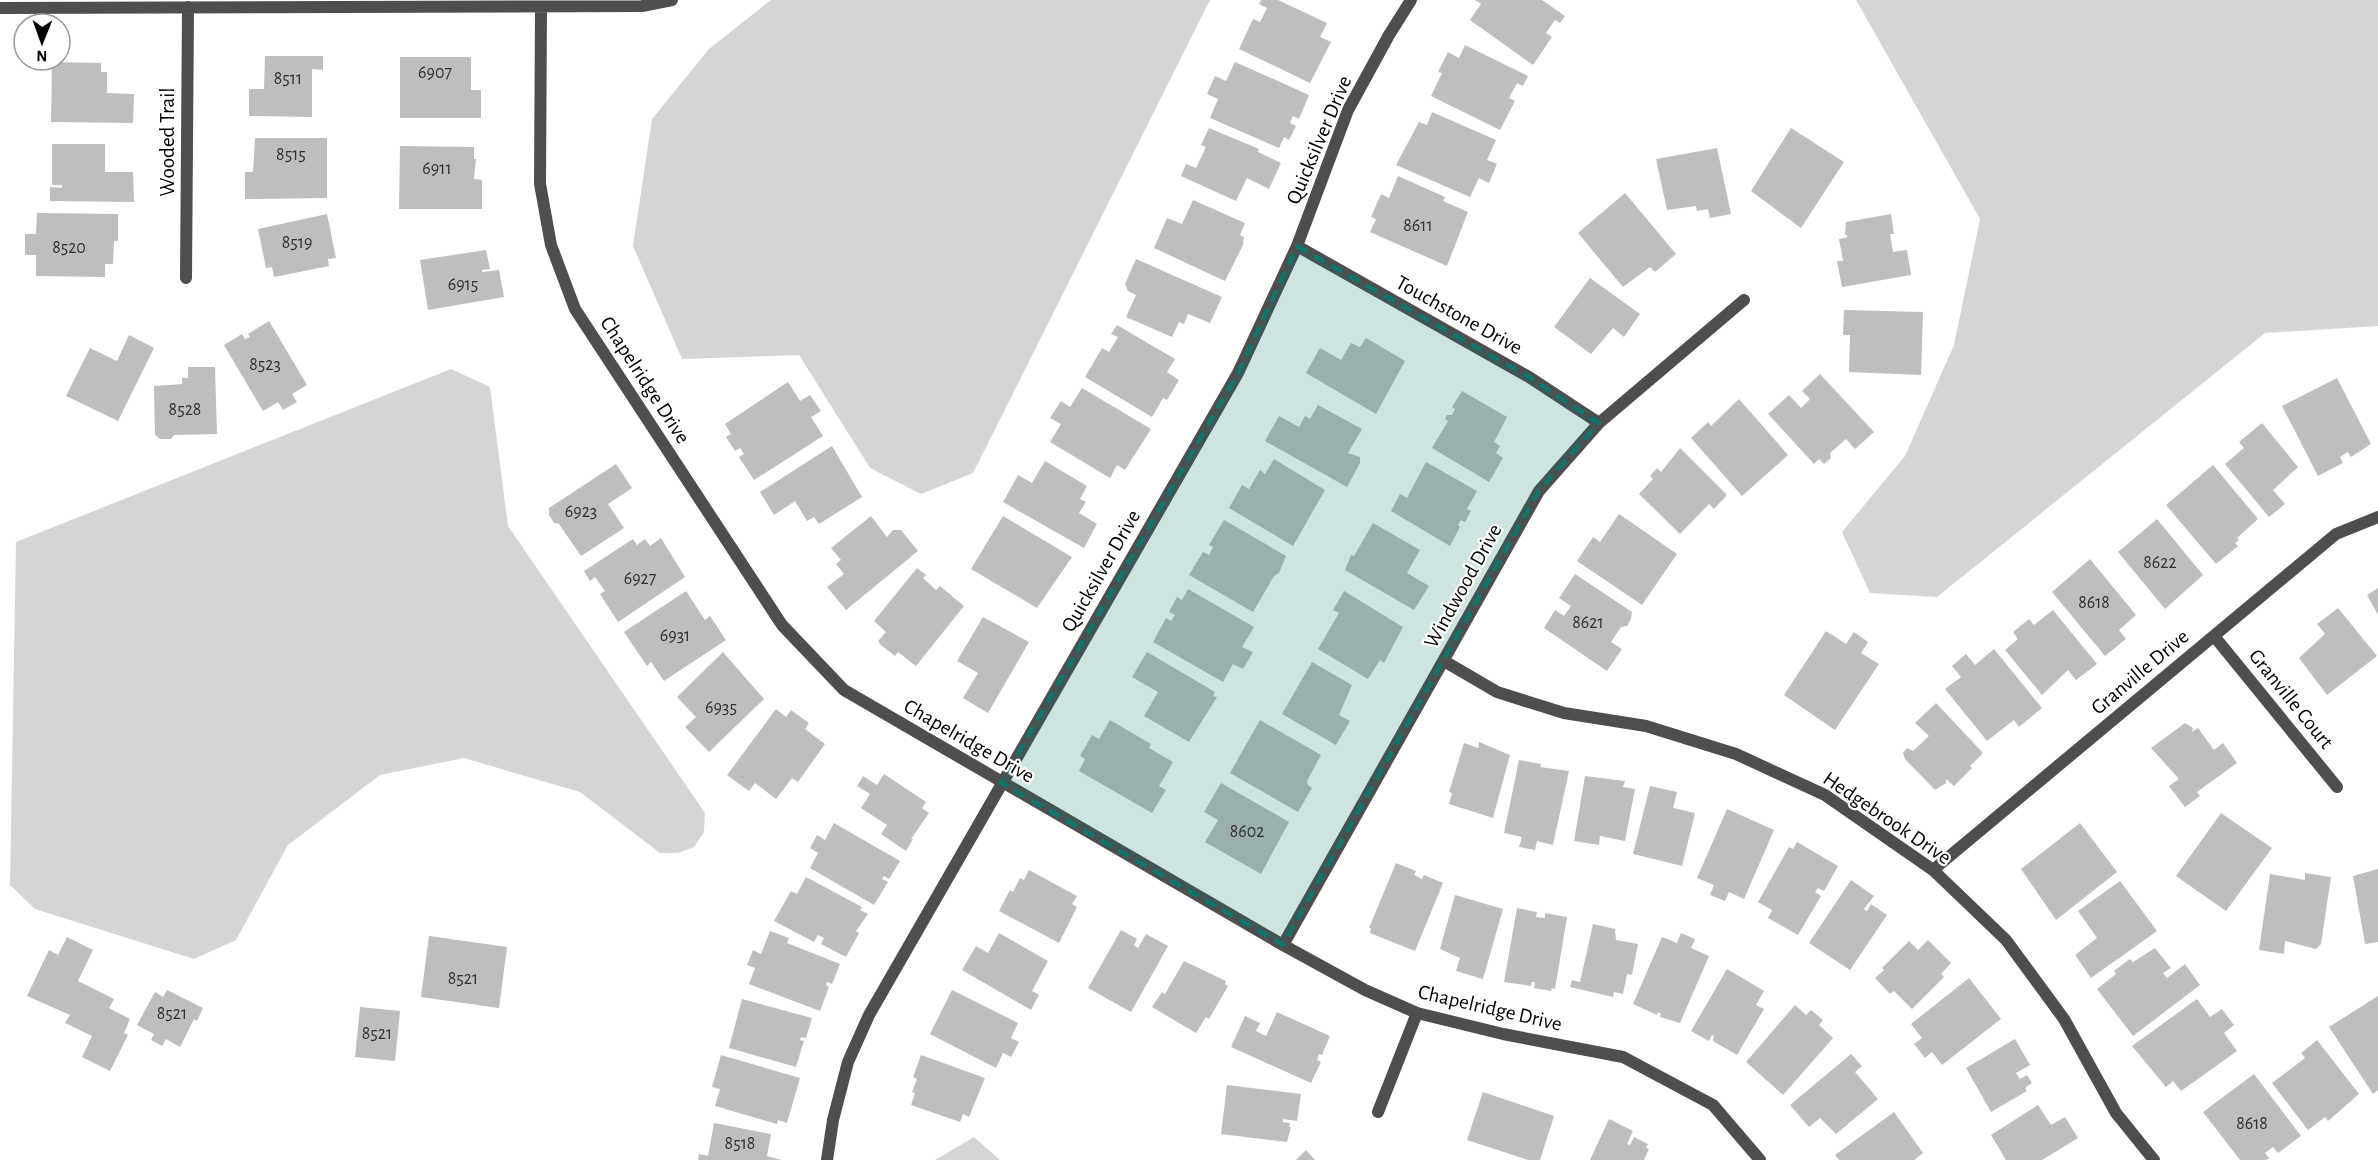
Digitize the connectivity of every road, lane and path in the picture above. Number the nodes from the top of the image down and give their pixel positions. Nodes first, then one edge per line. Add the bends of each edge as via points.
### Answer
1 (672, 0) edge
2 (1411, 0) edge
3 (188, 7) junction
4 (541, 7) junction
5 (0, 8) edge
6 (1297, 246) junction
7 (186, 278) dead end
8 (1744, 300) dead end
9 (1599, 423) junction
10 (2378, 516) edge
11 (2214, 636) junction
12 (1443, 662) junction
13 (1001, 783) junction
14 (2337, 787) dead end
15 (1933, 870) junction
16 (1283, 945) junction
17 (1417, 1013) junction
18 (1378, 1112) dead end
19 (827, 1160) edge
20 (1760, 1160) edge
21 (2154, 1160) edge

1 - 4 street via 642,6
2 - 6 street, Quicksilver Drive via 1348,110
3 - 4 street
3 - 5 street
3 - 7 street, Wooded Trail
4 - 13 street, Chapelridge Drive via 540,184 551,245 575,309 782,625 844,690
6 - 9 street, Touchstone Drive via 1529,377
6 - 13 street, Quicksilver Drive via 1238,373
8 - 9 street, Windwood Drive
9 - 12 street, Windwood Drive via 1539,491
10 - 11 street, Granville Drive via 2336,534
11 - 14 street, Granville Court
11 - 15 street, Granville Drive
12 - 15 street, Hedgebrook Drive via 1497,692 1564,713 1646,726 1736,754 1825,795
12 - 16 street, Windwood Drive
13 - 16 street, Chapelridge Drive
13 - 19 street, Quicksilver Drive via 869,1015 848,1062
15 - 21 street, Hedgebrook Drive via 2006,940 2064,1019 2115,1113
16 - 17 street, Chapelridge Drive via 1365,990
17 - 18 street
17 - 20 street, Chapelridge Drive via 1623,1057 1713,1105

